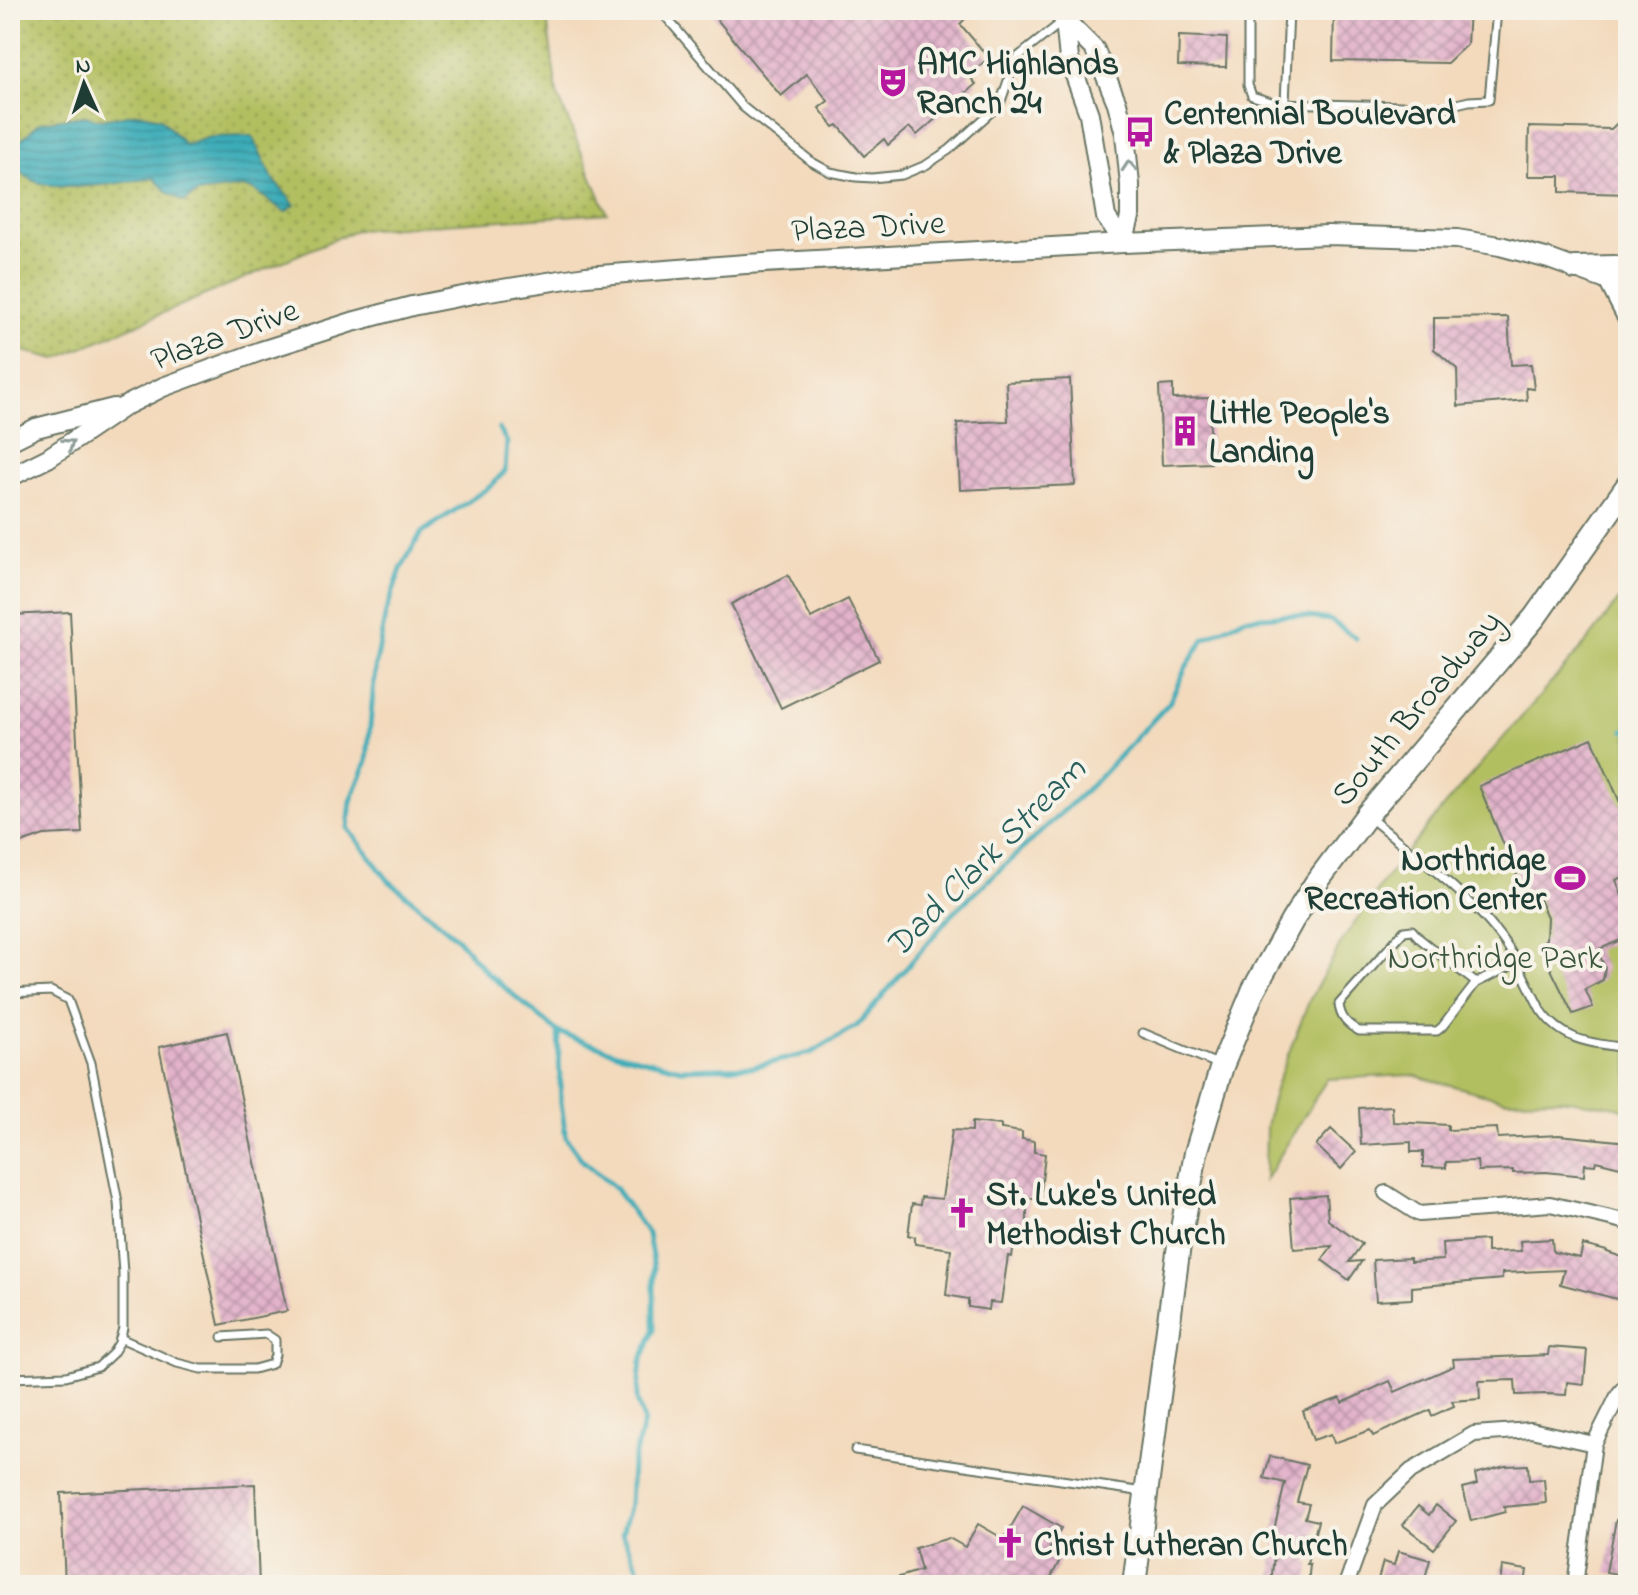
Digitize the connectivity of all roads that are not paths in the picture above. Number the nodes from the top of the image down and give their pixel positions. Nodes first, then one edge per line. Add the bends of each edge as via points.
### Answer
1 (660, 10) edge
2 (1248, 10) edge
3 (1289, 10) edge
4 (1497, 10) edge
5 (1066, 13) edge
6 (1285, 103) junction
7 (1123, 243) junction
8 (1575, 268) joint
9 (1622, 279) edge
10 (1628, 315) edge
11 (125, 406) junction
12 (10, 441) edge
13 (10, 477) edge
14 (1628, 485) edge
15 (1367, 815) junction
16 (1517, 963) junction
17 (1476, 983) junction
18 (10, 993) edge
19 (1143, 1033) dead end
20 (1628, 1048) edge
21 (1222, 1066) junction
22 (1386, 1193) dead end
23 (1628, 1222) edge
24 (222, 1337) dead end
25 (120, 1338) junction
26 (10, 1378) edge
27 (1628, 1383) edge
28 (1594, 1444) junction
29 (855, 1450) dead end
30 (1146, 1493) junction
31 (1134, 1585) edge
32 (1346, 1585) edge
33 (1575, 1585) edge

1 - 5 lane via 743,107 812,162 830,172 872,178 902,175 949,150 1000,104 1019,56
2 - 6 lane via 1252,96
3 - 6 lane
4 - 6 lane via 1489,100 1444,107
5 - 7 street via 1069,59 1089,114 1106,217
7 -> 5 street via 1130,217 1125,134 1095,50
7 - 8 street, Plaza Drive via 1328,235 1457,239
7 - 11 street, Plaza Drive via 586,276 483,292 291,341
8 - 9 main road via 1614,267
9 - 10 main road
11 - 12 street, Plaza Drive via 36,428
13 -> 11 street, Plaza Drive
14 - 15 main road, South Broadway via 1535,617
15 - 16 lane via 1462,895 1490,923
15 - 21 main road, South Broadway via 1271,955
16 - 17 lane
16 - 20 lane via 1541,1010 1560,1031 1591,1043
17 - 17 lane via 1437,1031 1359,1031 1341,1016 1339,1004 1404,931 1412,930
18 - 25 lane via 51,991 68,1000 91,1063 118,1202
19 - 21 lane
21 - 30 main road, South Broadway via 1196,1153 1182,1229
22 - 23 street via 1419,1214 1550,1204
24 - 25 lane via 271,1336 272,1364 201,1369
25 - 26 lane via 98,1367 66,1376
27 - 28 street
28 - 32 street via 1531,1430 1474,1434 1411,1471 1375,1505
28 - 33 street
29 - 30 lane
30 - 31 main road, South Broadway

